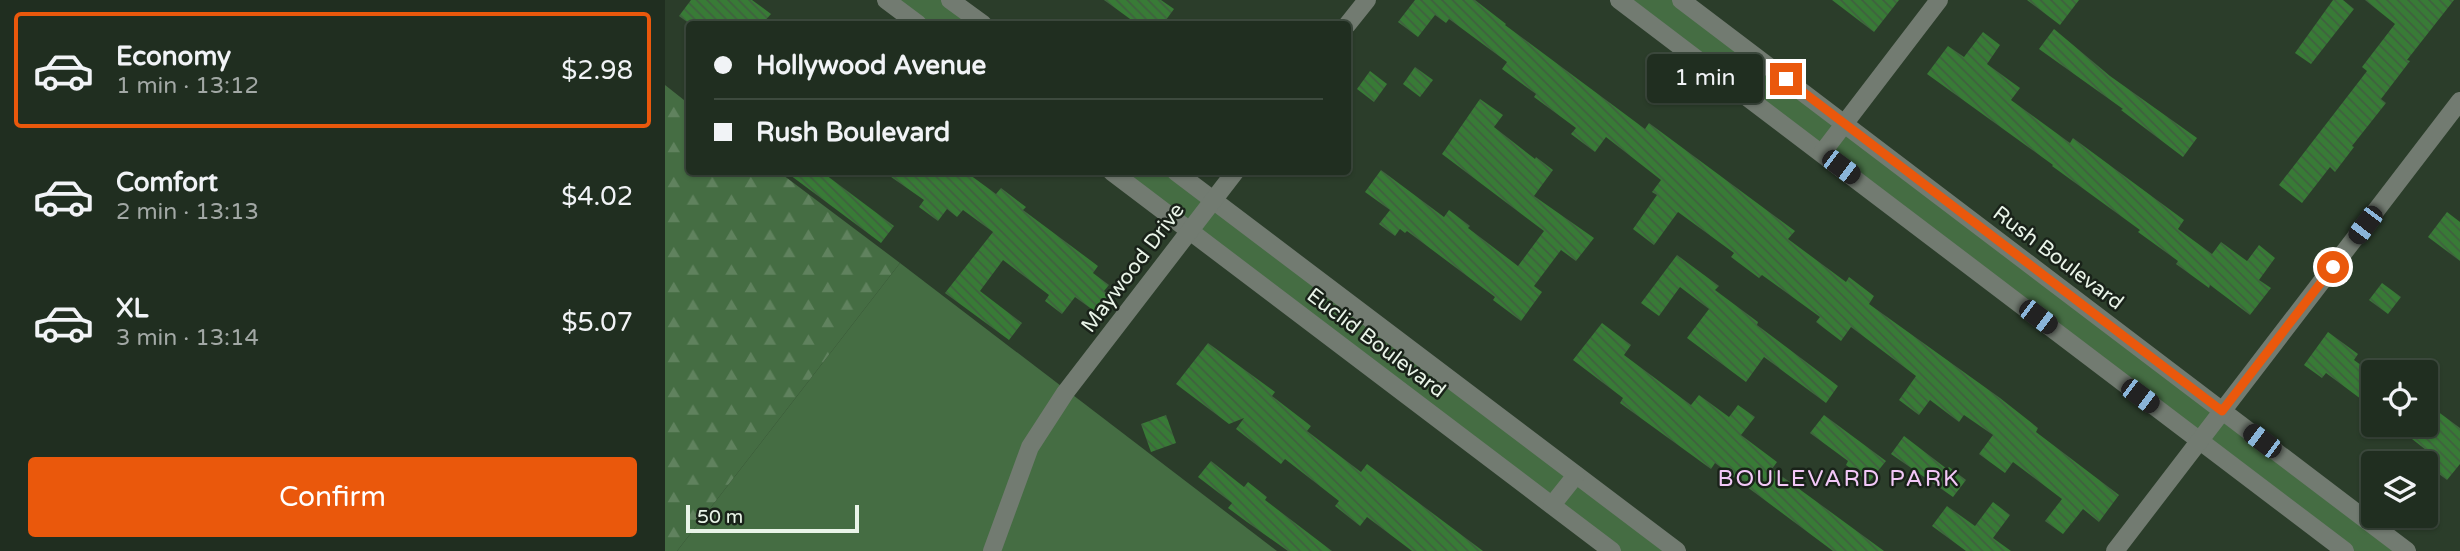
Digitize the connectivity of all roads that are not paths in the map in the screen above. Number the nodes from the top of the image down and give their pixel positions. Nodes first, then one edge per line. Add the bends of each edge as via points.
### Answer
1 (950, 0) edge
2 (1367, 0) edge
3 (1619, 0) edge
4 (1681, 0) edge
5 (1939, 0) edge
6 (895, 3) edge
7 (915, 21) edge
8 (979, 21) edge
9 (1350, 21) edge
10 (2460, 101) edge
11 (1844, 124) junction
12 (1822, 153) junction
13 (1116, 175) edge
14 (1181, 175) edge
15 (1233, 175) edge
16 (1213, 200) junction
17 (1190, 230) junction
18 (2222, 411) junction
19 (2200, 440) junction
20 (1576, 475) junction
21 (1552, 505) junction
22 (992, 551) edge
23 (1612, 551) edge
24 (1677, 551) edge
25 (2115, 551) edge
26 (2344, 551) edge
27 (2407, 551) edge

1 - 8 street
2 - 9 street
3 - 12 street
4 - 11 street, Rush Boulevard
5 - 11 street
6 - 7 street
10 - 18 street
11 - 12 street
11 - 18 street, Rush Boulevard
12 - 19 street
13 - 17 street, Euclid Boulevard
14 - 16 street, Euclid Boulevard
15 - 16 street, Maywood Drive
16 - 17 street, Maywood Drive
16 - 20 street, Euclid Boulevard
17 - 21 street, Euclid Boulevard
17 - 22 street, Maywood Drive via 1066,391 1030,447
18 - 19 street
18 - 27 street, Rush Boulevard
19 - 25 street
19 - 26 street
20 - 21 street
20 - 24 street, Euclid Boulevard
21 - 23 street, Euclid Boulevard

